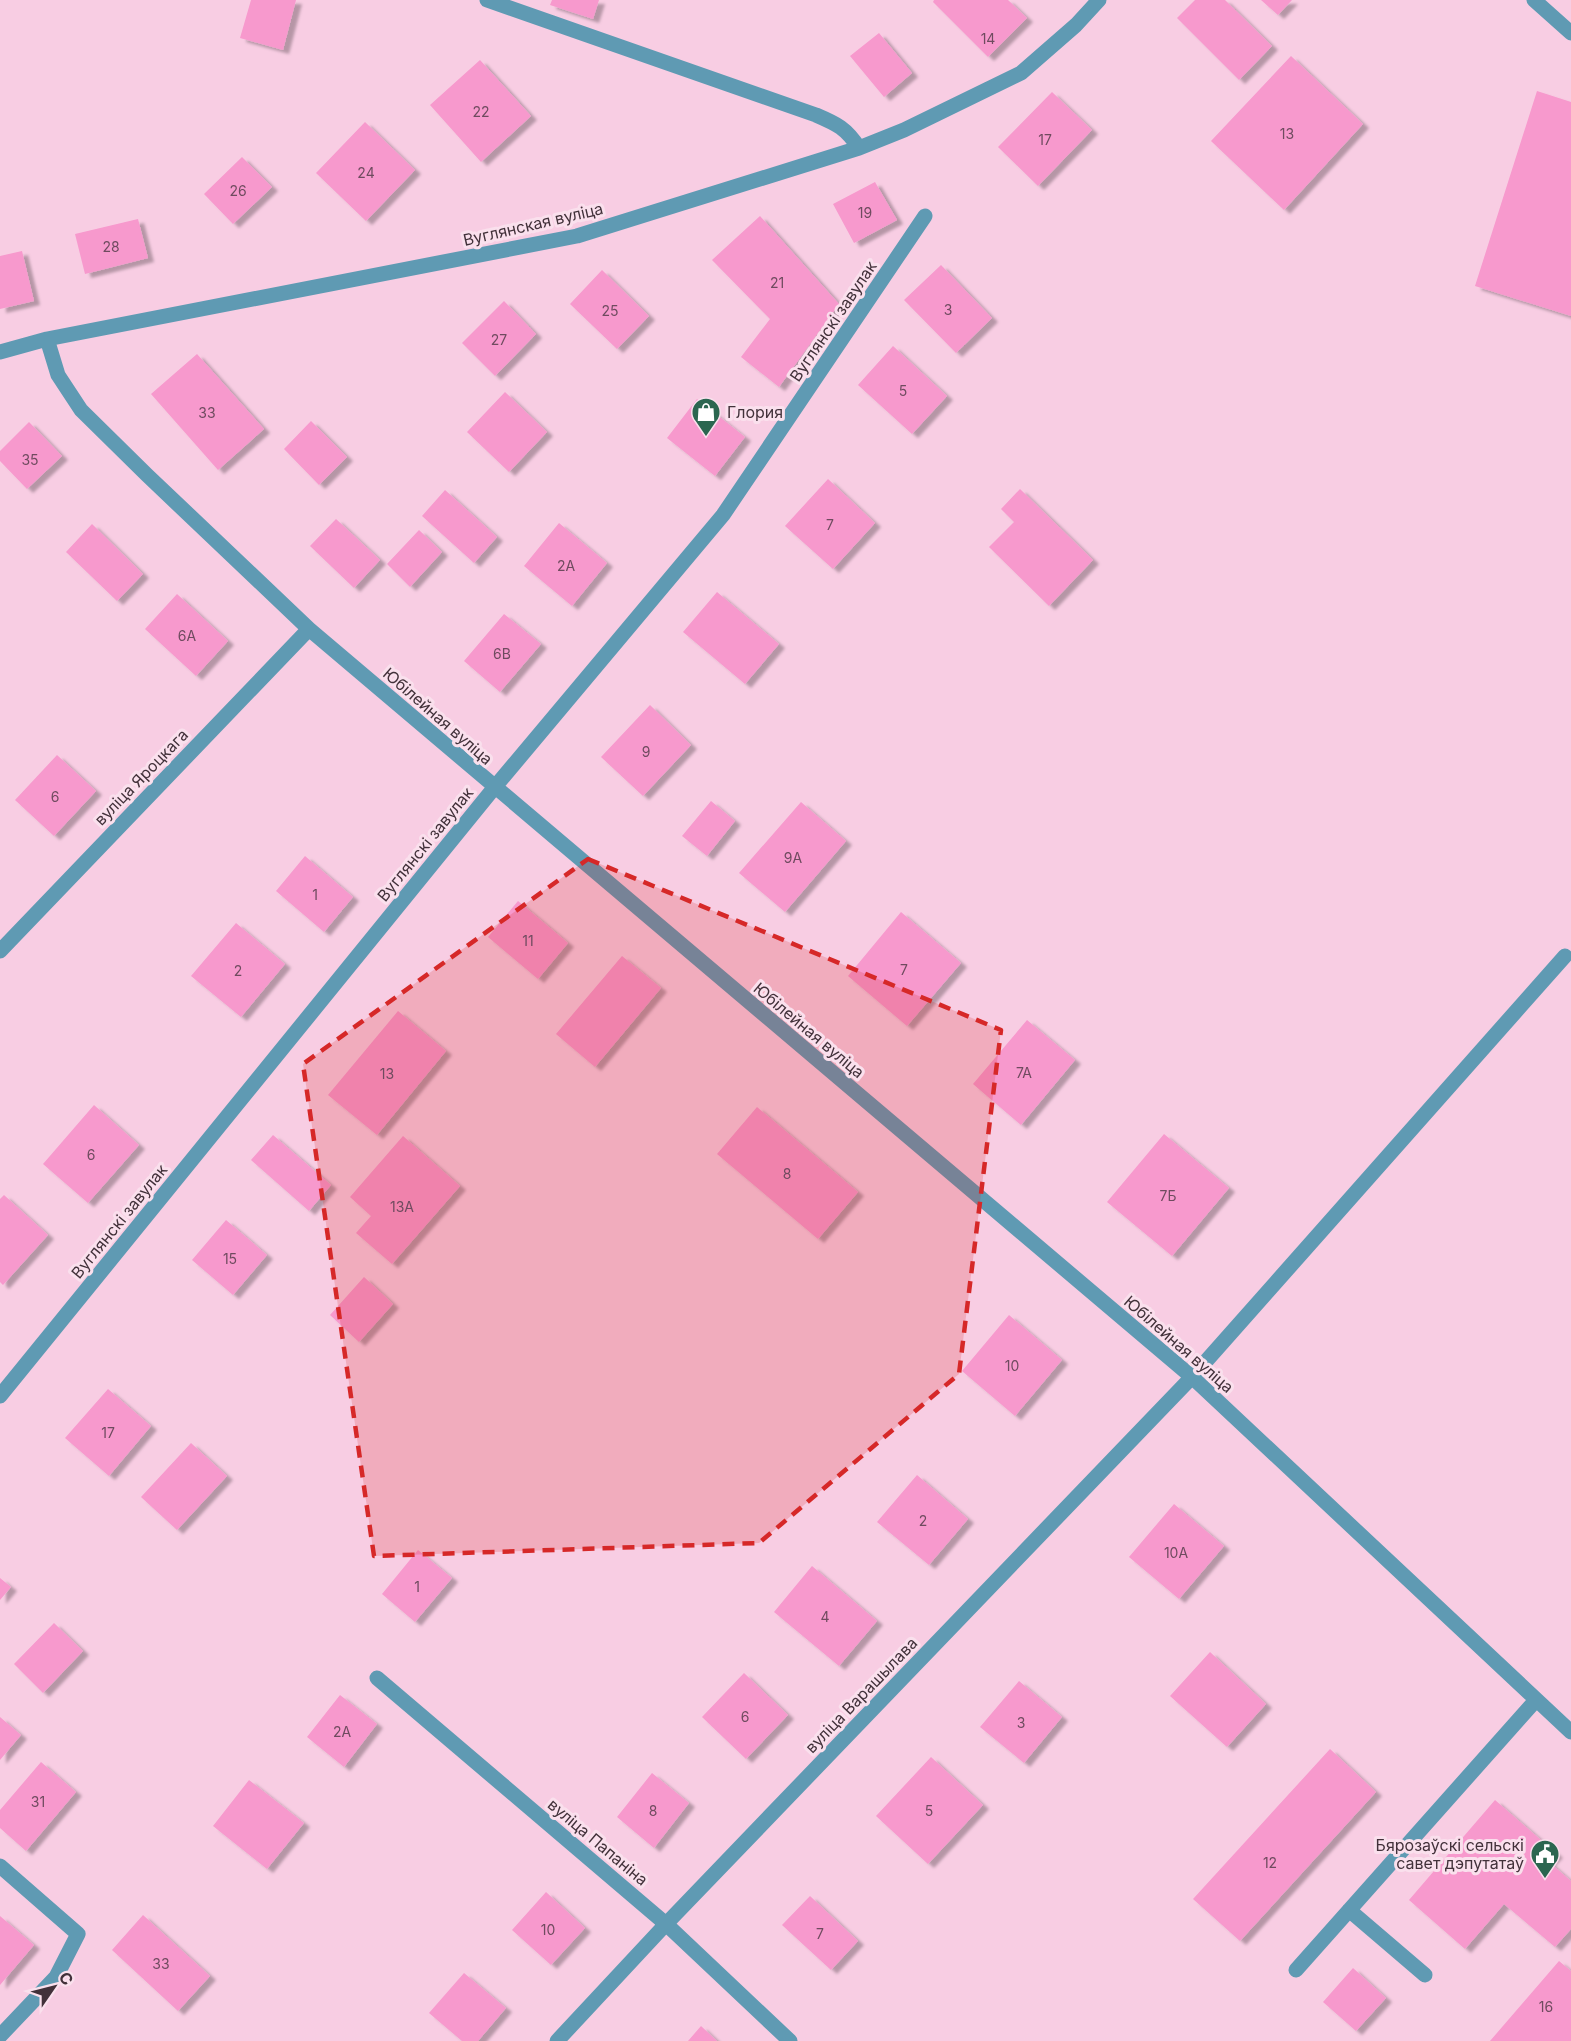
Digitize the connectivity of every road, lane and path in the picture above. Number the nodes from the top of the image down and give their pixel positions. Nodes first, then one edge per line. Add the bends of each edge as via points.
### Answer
1 (487, 0) edge
2 (1099, 0) edge
3 (1534, 0) edge
4 (1571, 33) edge
5 (859, 148) junction
6 (925, 216) dead end
7 (47, 339) junction
8 (0, 352) edge
9 (309, 628) junction
10 (494, 788) junction
11 (0, 951) edge
12 (1565, 956) dead end
13 (1192, 1377) junction
14 (0, 1396) edge
15 (377, 1678) dead end
16 (1536, 1700) junction
17 (1571, 1732) edge
18 (0, 1866) edge
19 (1349, 1911) junction
20 (666, 1924) junction
21 (1296, 1970) dead end
22 (1425, 1975) dead end
23 (0, 2036) edge
24 (557, 2041) edge
25 (790, 2041) edge

1 - 5 street via 824,118 850,135
2 - 5 street, Вуглянская вуліца via 1021,73
3 - 4 street
5 - 7 street, Вуглянская вуліца via 577,236
6 - 10 street, Вуглянскі завулак via 723,515
7 - 8 street, Вуглянская вуліца
7 - 9 street, Юбілейная вуліца via 58,375 81,410
9 - 10 street, Юбілейная вуліца
9 - 11 street, вуліца Яроцкага
10 - 13 street, Юбілейная вуліца
10 - 14 street, Вуглянскі завулак
12 - 13 street, вуліца Варашылава
13 - 16 street, Юбілейная вуліца
13 - 20 street, вуліца Варашылава
15 - 20 street, вуліца Папаніна
16 - 17 street, Юбілейная вуліца
16 - 19 street
18 - 23 street via 78,1934 56,1977
19 - 21 street
19 - 22 street
20 - 24 street, вуліца Варашылава
20 - 25 street, вуліца Папаніна

